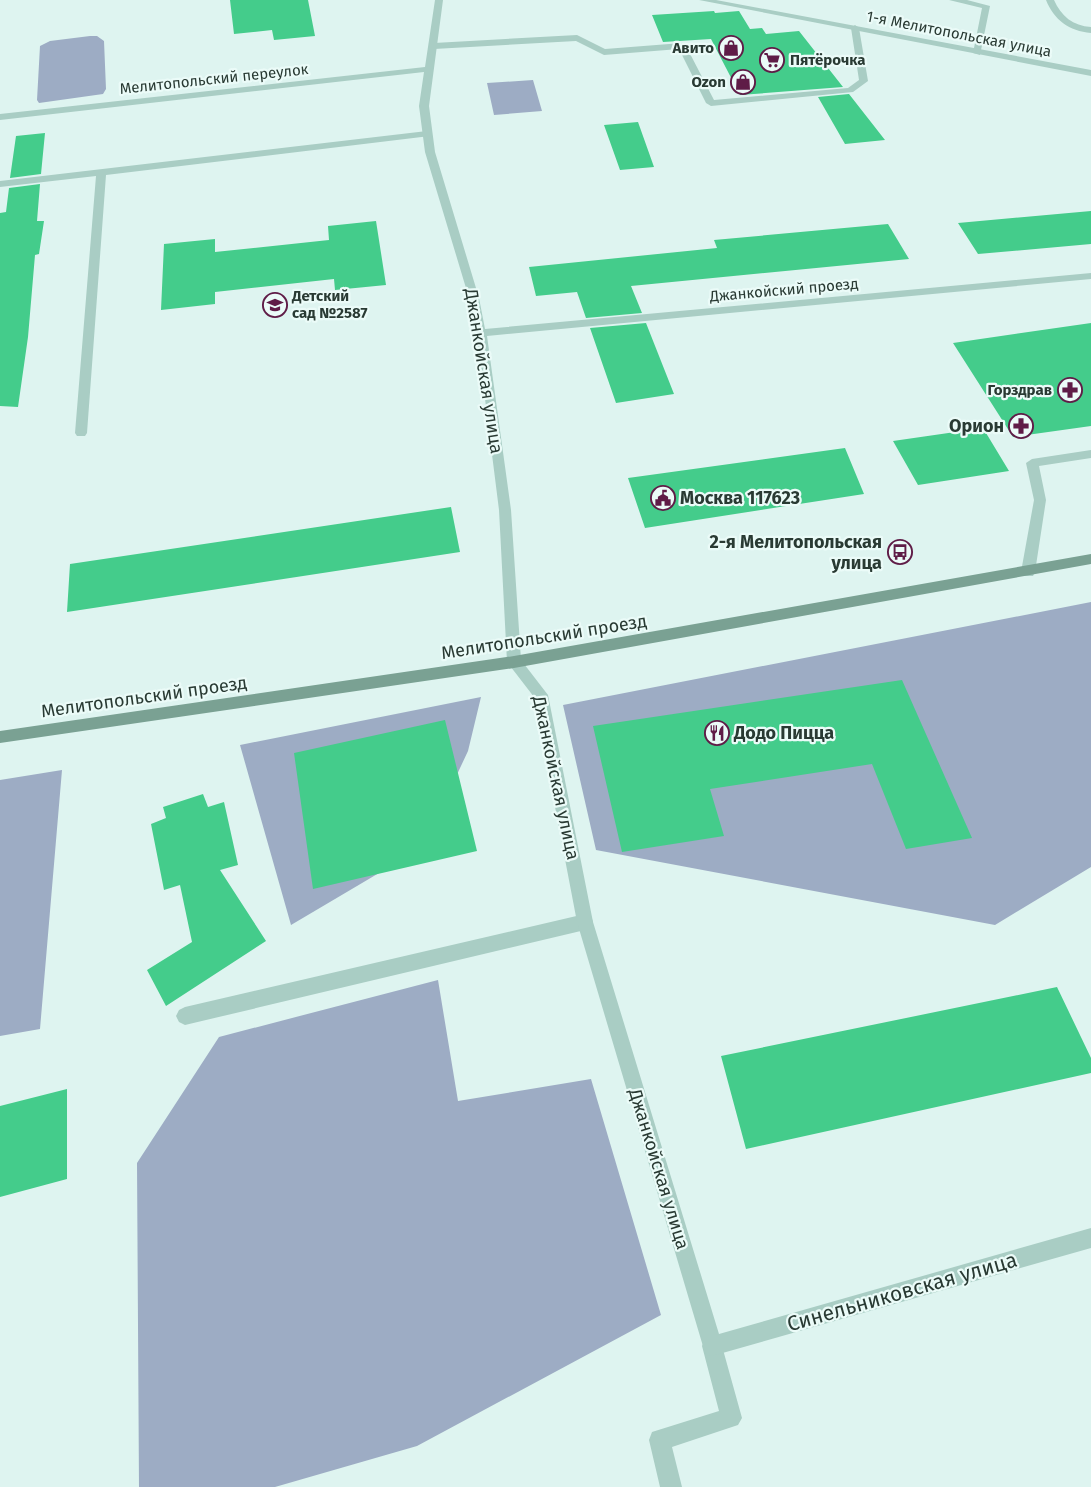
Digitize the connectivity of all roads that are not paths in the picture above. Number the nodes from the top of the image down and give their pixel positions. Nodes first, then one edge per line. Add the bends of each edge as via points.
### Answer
1 (439, 0) edge
2 (703, 0) edge
3 (953, 0) edge
4 (1050, 0) edge
5 (855, 28) junction
6 (1091, 30) edge
7 (434, 46) junction
8 (977, 53) junction
9 (430, 69) junction
10 (1091, 74) edge
11 (0, 117) edge
12 (427, 134) junction
13 (101, 172) junction
14 (0, 184) edge
15 (1091, 276) edge
16 (480, 333) junction
17 (81, 433) dead end
18 (1091, 454) edge
19 (1091, 559) edge
20 (1028, 572) junction
21 (514, 662) junction
22 (0, 737) edge
23 (585, 922) junction
24 (185, 1016) dead end
25 (1091, 1238) edge
26 (712, 1346) junction
27 (671, 1487) edge

1 - 7 street, Джанкойская улица
2 - 5 street, 1-я Мелитопольская улица
3 - 8 street via 986,6
4 - 6 street via 1068,25
5 - 7 street via 864,81 850,90 711,103 682,46 604,52 577,38
5 - 8 street, 1-я Мелитопольская улица
7 - 9 street, Джанкойская улица
8 - 10 street, 1-я Мелитопольская улица
9 - 11 street, Мелитопольский переулок
9 - 12 street, Джанкойская улица via 424,106
12 - 13 street
12 - 16 street, Джанкойская улица via 474,298
13 - 14 street
13 - 17 street
15 - 16 street, Джанкойский проезд
16 - 21 street, Джанкойская улица via 505,510
18 - 20 street via 1032,463 1040,500
19 - 20 street, Мелитопольский проезд
20 - 21 street, Мелитопольский проезд
21 - 22 street, Мелитопольский проезд
21 - 23 street, Джанкойская улица via 542,695
23 - 24 street
23 - 26 street, Джанкойская улица
25 - 26 street, Синельниковская улица
26 - 27 street, Джанкойская улица via 731,1418 660,1440

